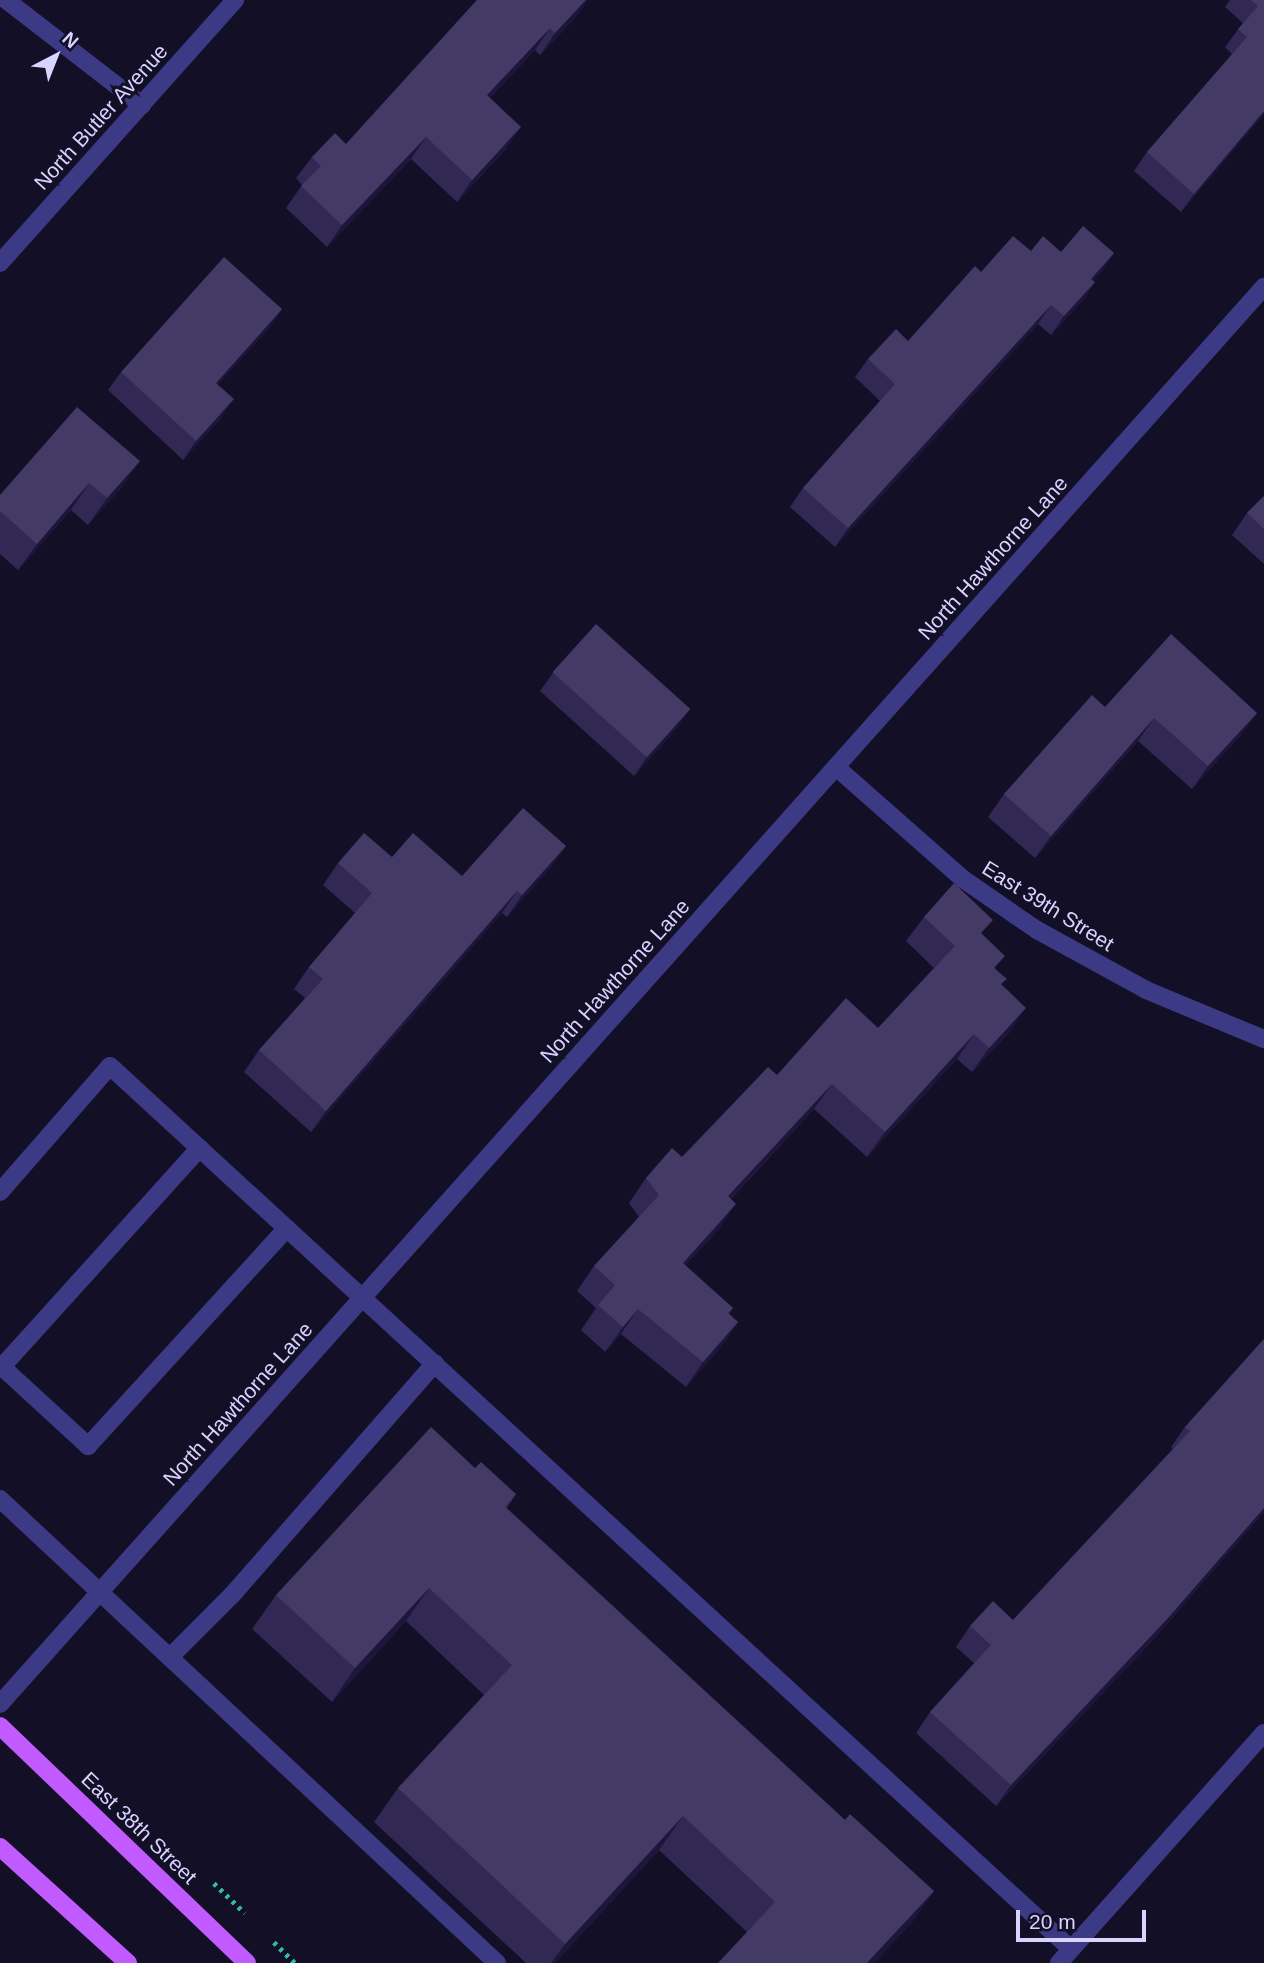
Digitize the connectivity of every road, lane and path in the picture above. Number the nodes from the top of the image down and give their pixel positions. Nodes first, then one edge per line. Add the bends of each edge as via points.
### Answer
1 (5, 0) edge
2 (235, 0) edge
3 (142, 105) junction
4 (0, 263) edge
5 (1264, 287) edge
6 (836, 767) junction
7 (1264, 1039) edge
8 (200, 1148) junction
9 (0, 1192) edge
10 (287, 1228) junction
11 (364, 1297) junction
12 (435, 1363) junction
13 (1, 1367) edge
14 (0, 1499) edge
15 (103, 1591) junction
16 (172, 1656) junction
17 (0, 1704) edge
18 (0, 1726) edge
19 (1264, 1732) edge
20 (0, 1847) edge
21 (1071, 1949) junction
22 (128, 1963) edge
23 (247, 1963) edge
24 (497, 1963) edge
25 (1059, 1963) edge

1 - 3 street
2 - 3 street, North Butler Avenue
3 - 4 street, North Butler Avenue
5 - 6 street, North Hawthorne Lane
6 - 7 street, East 39th Street via 963,879 1037,930 1146,990
6 - 11 street, North Hawthorne Lane
8 - 9 street via 110,1066
8 - 10 street
8 - 13 street
10 - 11 street
10 - 13 street via 88,1446
11 - 12 street
11 - 15 street, North Hawthorne Lane
12 - 16 street via 232,1595
12 - 21 street
14 - 15 street
15 - 16 street
15 - 17 street, North Hawthorne Lane
16 - 24 street
18 - 23 main road, East 38th Street
19 - 21 street
20 - 22 main road
21 - 25 street

